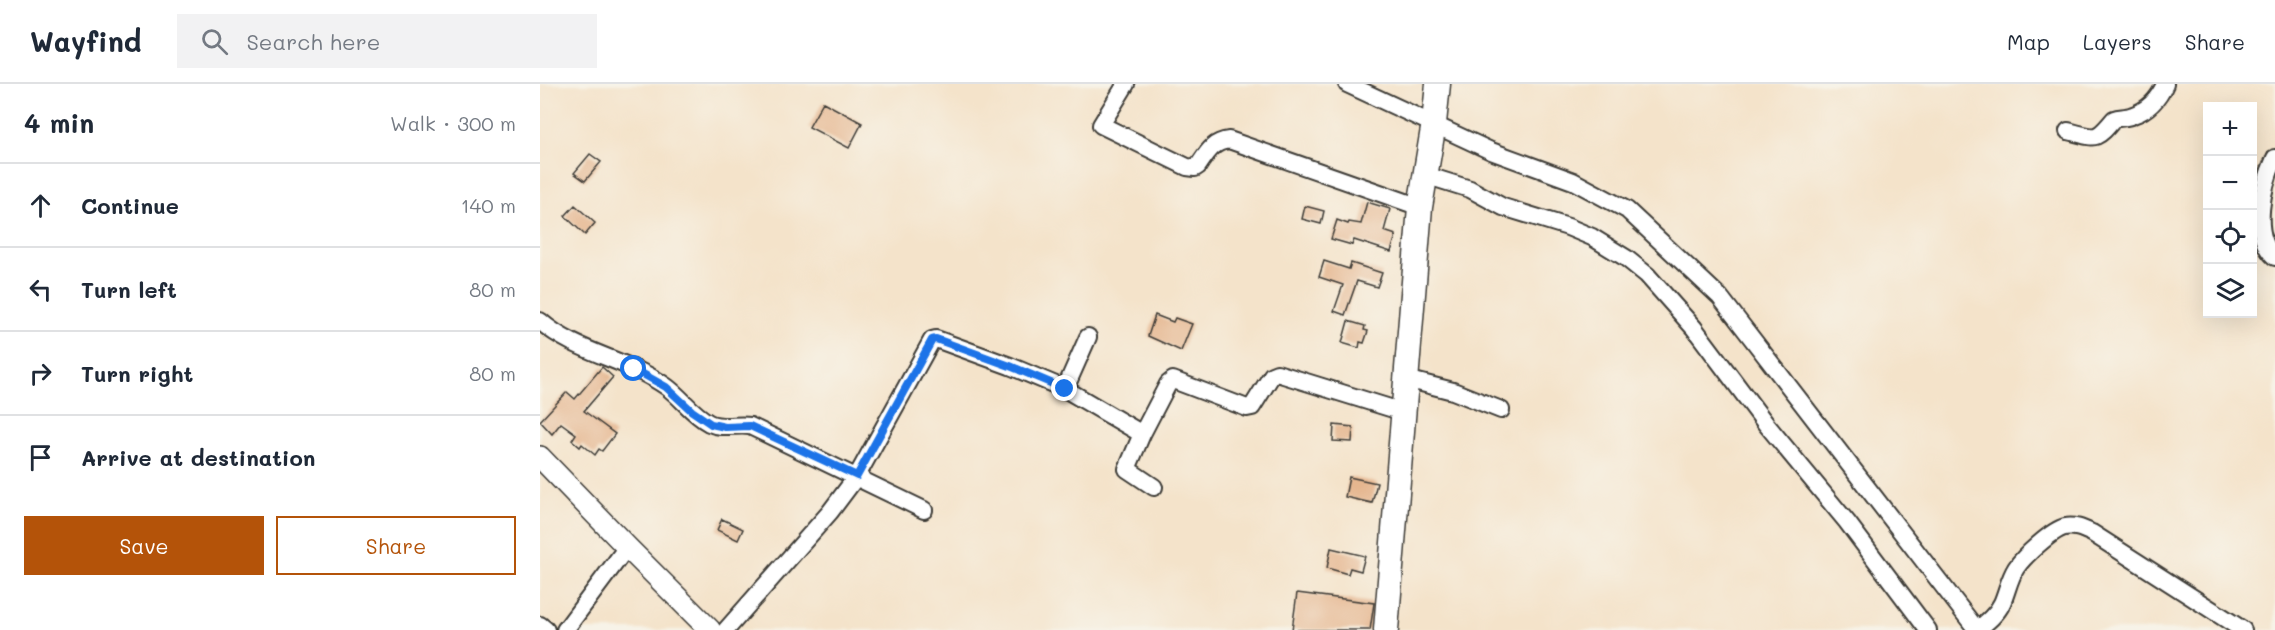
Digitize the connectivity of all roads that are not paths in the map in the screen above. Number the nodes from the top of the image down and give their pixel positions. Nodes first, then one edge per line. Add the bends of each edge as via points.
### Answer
1 (1126, 84) edge
2 (1347, 84) edge
3 (1438, 84) edge
4 (2165, 84) edge
5 (1434, 123) junction
6 (2068, 131) dead end
7 (2275, 158) edge
8 (1425, 175) junction
9 (1420, 207) junction
10 (2275, 257) edge
11 (540, 321) edge
12 (1088, 337) dead end
13 (1406, 380) junction
14 (1065, 389) junction
15 (1501, 410) dead end
16 (1403, 412) junction
17 (1142, 434) junction
18 (540, 456) edge
19 (857, 476) junction
20 (1154, 487) dead end
21 (924, 510) dead end
22 (627, 547) junction
23 (540, 625) edge
24 (704, 627) edge
25 (546, 630) edge
26 (565, 630) edge
27 (726, 630) edge
28 (1386, 630) edge
29 (1928, 630) edge
30 (1977, 630) edge
31 (2243, 630) edge

1 - 9 street via 1101,125 1187,167 1195,168 1212,145 1229,140
2 - 5 street
3 - 5 highway
4 - 6 street via 2150,105 2133,116 2114,119 2099,136
5 - 8 highway
5 - 30 street via 1491,151 1573,181 1626,210 1711,289
7 - 10 street via 2260,223
8 - 9 highway
8 - 29 street via 1584,234 1647,275 1694,328
9 - 13 highway
11 - 19 street via 552,332 666,387 711,424 750,426
12 - 14 street
13 - 15 street via 1453,390
13 - 16 highway
14 - 17 street
14 - 19 street via 932,340
16 - 17 street via 1277,374 1272,375 1256,403 1247,408 1173,380
16 - 28 highway
17 - 20 street via 1127,469
18 - 22 main road
19 - 21 street
19 - 27 street
22 - 24 main road
22 - 26 street
23 - 25 street
30 - 31 street via 2001,605 2016,568 2026,556 2056,531 2077,527 2092,532

